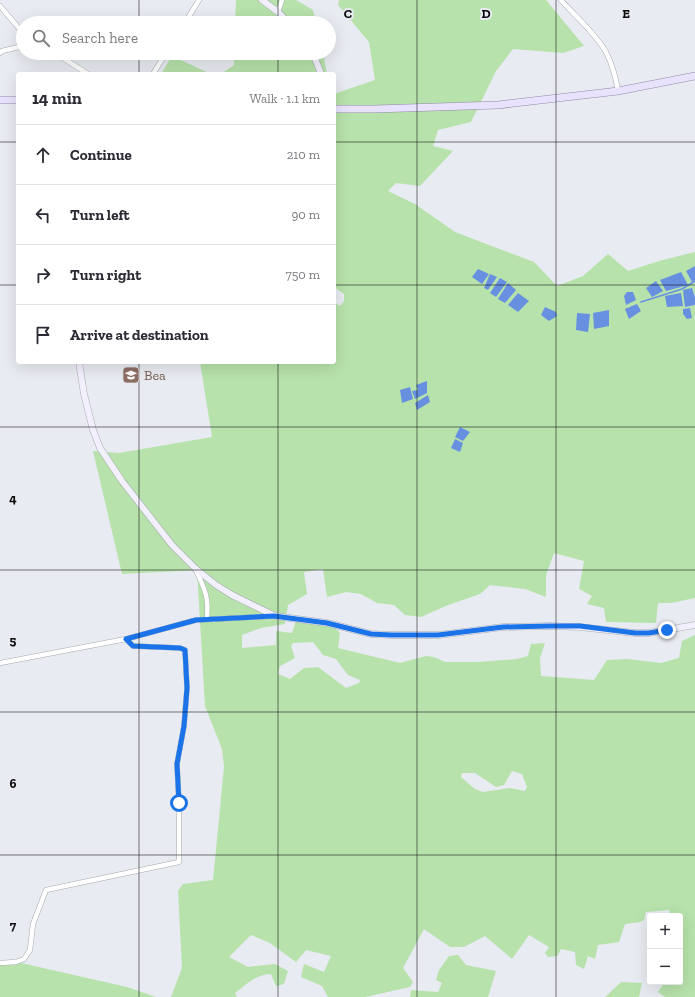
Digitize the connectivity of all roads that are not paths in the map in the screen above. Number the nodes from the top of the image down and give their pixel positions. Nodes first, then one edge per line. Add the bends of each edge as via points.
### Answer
1 (199, 0) edge
2 (262, 0) edge
3 (282, 0) edge
4 (561, 0) edge
5 (0, 6) edge
6 (278, 12) junction
7 (189, 16) edge
8 (282, 16) edge
9 (16, 25) edge
10 (16, 48) edge
11 (0, 53) edge
12 (66, 60) edge
13 (162, 60) edge
14 (315, 60) edge
15 (85, 72) edge
16 (154, 72) edge
17 (319, 72) edge
18 (695, 76) edge
19 (618, 91) junction
20 (0, 100) edge
21 (16, 100) edge
22 (336, 109) edge
23 (79, 364) edge
24 (196, 569) junction
25 (274, 616) junction
26 (207, 619) junction
27 (695, 625) edge
28 (126, 639) junction
29 (0, 663) edge
30 (0, 962) edge

1 - 7 street
2 - 6 street
3 - 6 street
4 - 19 street via 606,52
5 - 9 street
6 - 8 street
10 - 11 street
12 - 15 street
13 - 16 street
14 - 17 street
18 - 19 main road
19 - 22 main road via 498,105
20 - 21 main road
23 - 24 street via 84,394 100,448 172,545
24 - 25 street via 232,596
24 - 26 street via 206,592
25 - 26 street
25 - 27 street via 327,623 371,634 391,635 438,635 503,627 549,626 580,626 649,633
26 - 28 street
28 - 29 street
28 - 30 street via 133,646 185,650 187,688 177,764 179,862 46,890 33,924 30,950 24,958 16,962

